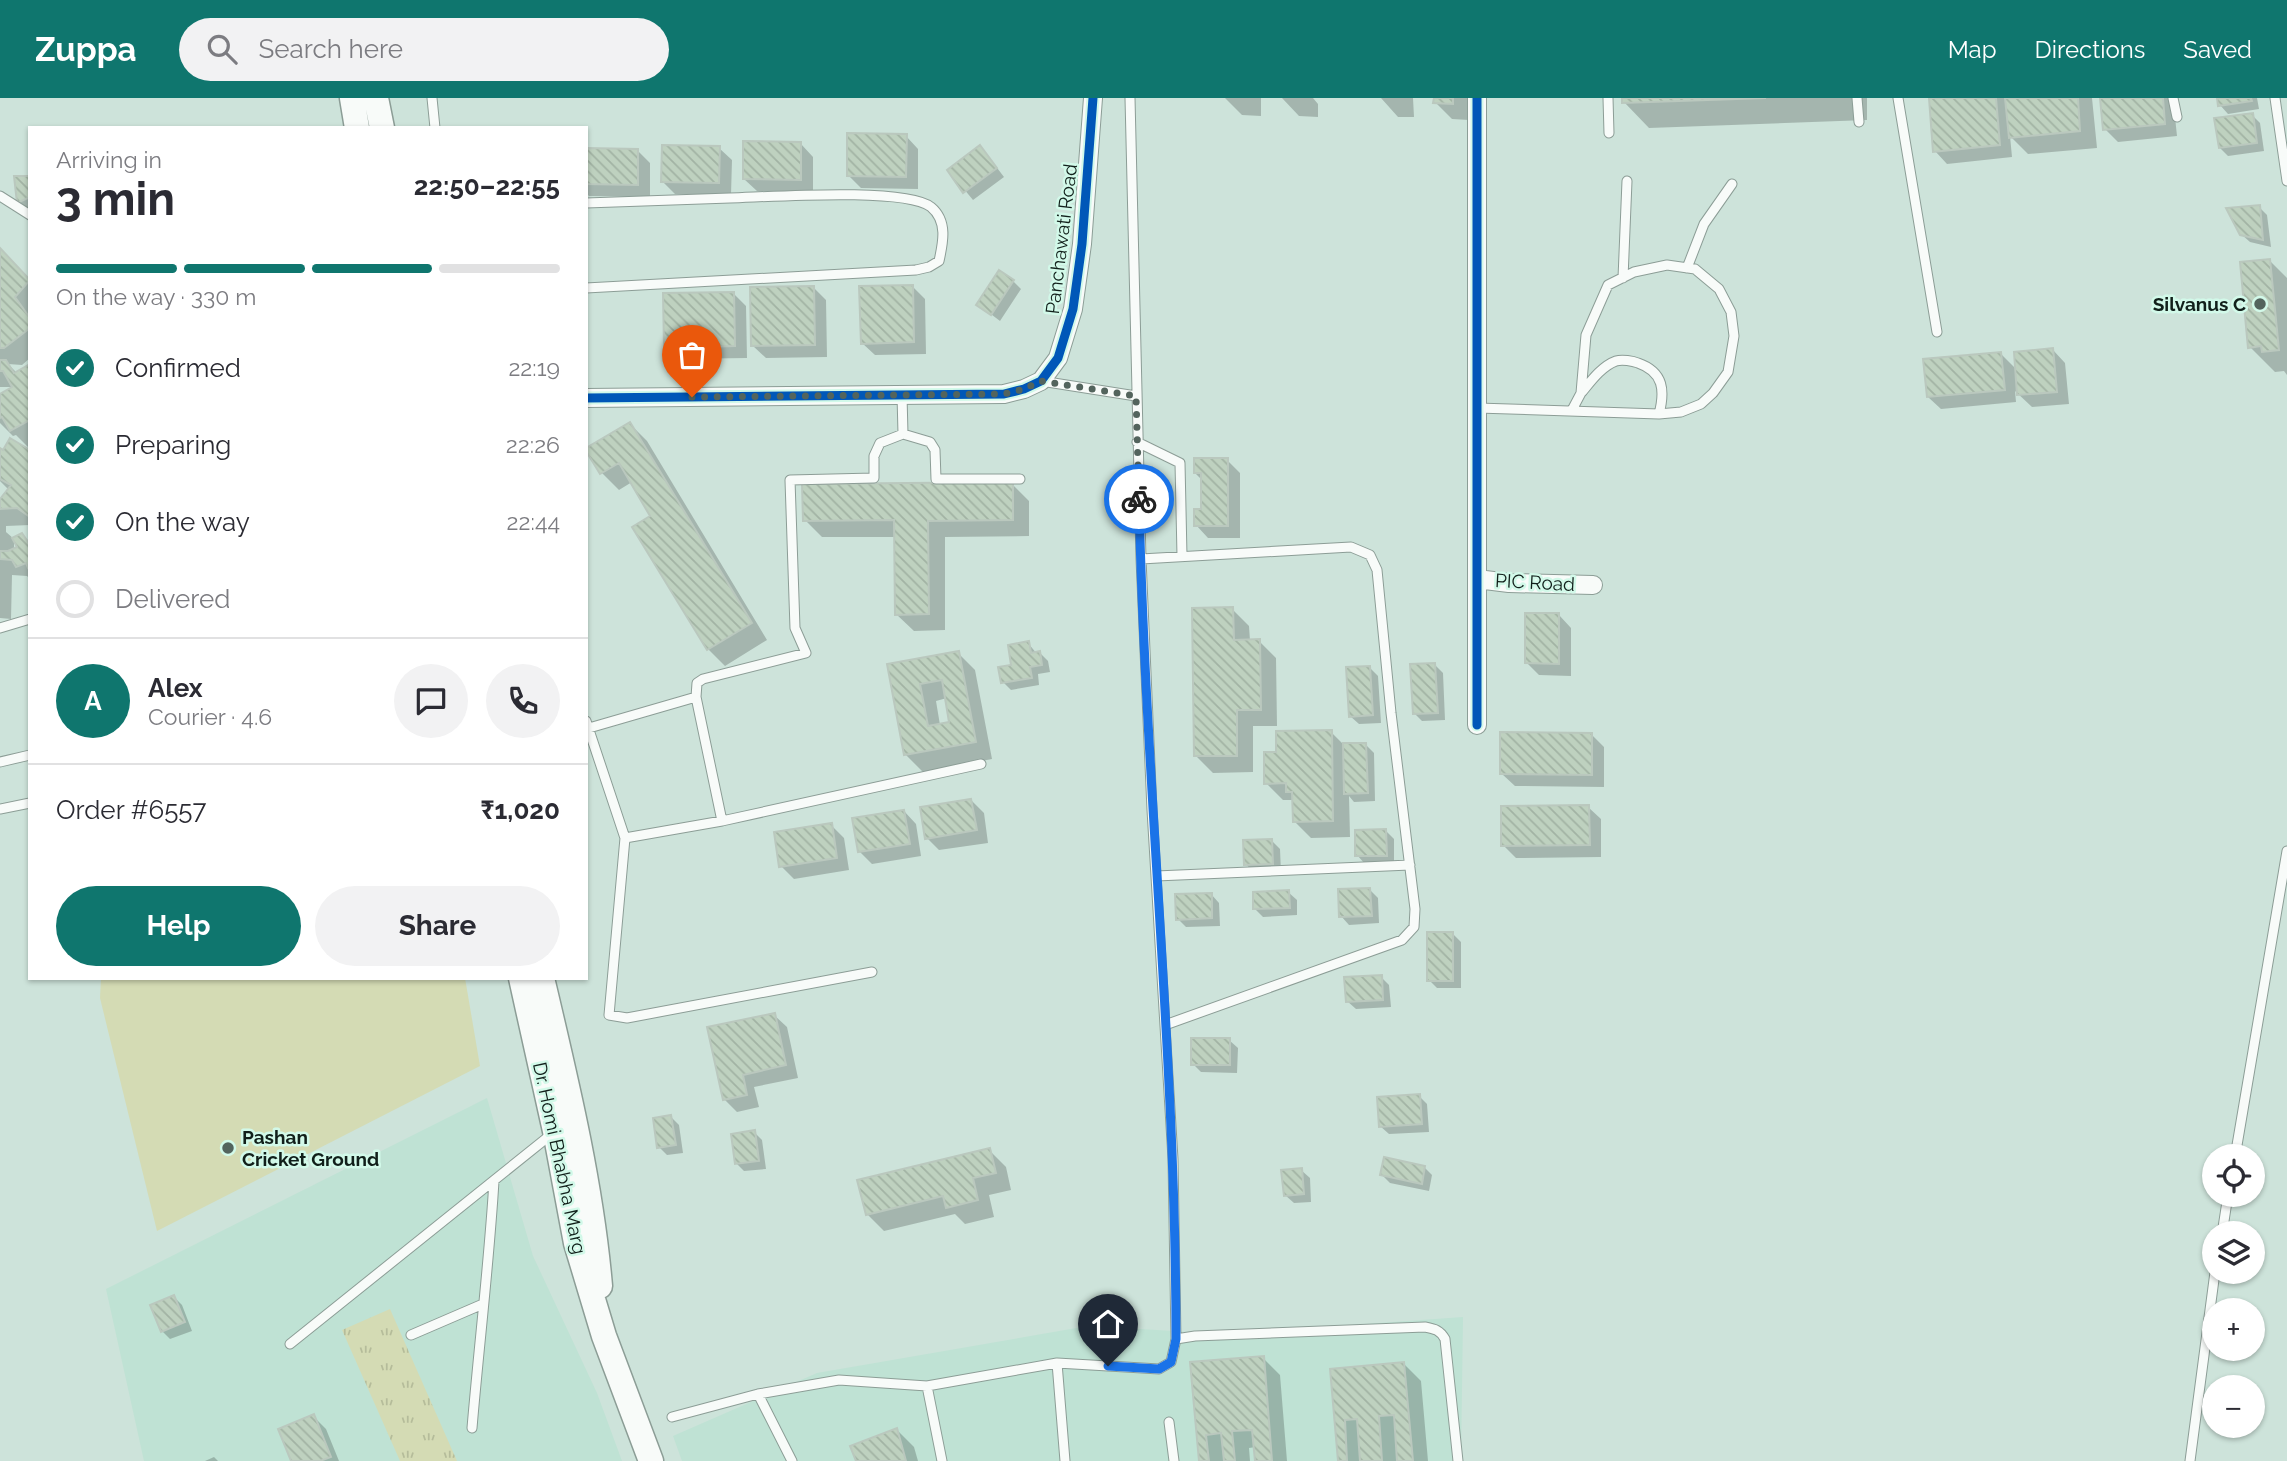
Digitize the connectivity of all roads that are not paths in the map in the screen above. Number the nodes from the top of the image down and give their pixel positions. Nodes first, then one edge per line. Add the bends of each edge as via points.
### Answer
1 (352, 98) edge
2 (376, 98) edge
3 (432, 98) edge
4 (1093, 98) edge
5 (1130, 98) edge
6 (1477, 98) edge
7 (1608, 98) edge
8 (1857, 98) edge
9 (1898, 98) edge
10 (2173, 98) edge
11 (2275, 98) edge
12 (2177, 117) dead end
13 (1859, 122) dead end
14 (357, 126) edge
15 (382, 126) edge
16 (435, 126) edge
17 (1609, 133) dead end
18 (1627, 181) dead end
19 (2287, 181) edge
20 (1732, 184) dead end
21 (0, 196) edge
22 (588, 203) edge
23 (28, 214) edge
24 (1687, 268) junction
25 (1623, 278) junction
26 (588, 288) edge
27 (1937, 332) dead end
28 (1041, 381) junction
29 (1581, 393) junction
30 (902, 395) junction
31 (1136, 396) junction
32 (588, 398) edge
33 (1477, 408) junction
34 (1572, 410) junction
35 (1659, 414) junction
36 (903, 434) junction
37 (1137, 442) junction
38 (1020, 479) dead end
39 (1182, 556) junction
40 (1141, 559) junction
41 (1477, 579) junction
42 (1593, 585) dead end
43 (28, 620) edge
44 (0, 628) edge
45 (696, 697) junction
46 (588, 724) edge
47 (1477, 725) dead end
48 (588, 727) edge
49 (28, 755) edge
50 (0, 762) edge
51 (981, 764) dead end
52 (28, 803) edge
53 (0, 809) edge
54 (722, 821) junction
55 (625, 838) junction
56 (2287, 851) edge
57 (1410, 865) junction
58 (1156, 876) junction
59 (872, 972) dead end
60 (521, 980) edge
61 (542, 980) edge
62 (1165, 1025) junction
63 (573, 1111) junction
64 (555, 1131) junction
65 (2237, 1144) edge
66 (494, 1181) junction
67 (2213, 1284) edge
68 (483, 1304) junction
69 (411, 1335) dead end
70 (604, 1336) junction
71 (1176, 1339) junction
72 (290, 1344) dead end
73 (1057, 1363) junction
74 (927, 1386) junction
75 (758, 1394) junction
76 (672, 1417) dead end
77 (1169, 1422) dead end
78 (472, 1428) dead end
79 (651, 1461) edge
80 (792, 1461) edge
81 (942, 1461) edge
82 (1065, 1461) edge
83 (1174, 1461) edge
84 (1458, 1461) edge
85 (2190, 1461) edge

1 - 14 main road
2 - 15 main road
3 - 16 lane
4 - 28 street, Panchawati Road via 1073,309 1058,358
5 - 31 lane
6 - 33 street
7 - 17 lane
8 - 13 lane
9 - 27 lane
10 - 12 lane
11 - 19 lane
18 - 25 lane
20 - 24 lane via 1704,223
21 - 23 lane
22 - 26 lane via 875,196 918,201 932,208 943,222 939,261 916,270
24 - 25 lane via 1667,265
24 - 35 lane via 1695,269 1719,289 1731,312 1734,336 1728,372 1701,404
25 - 29 lane via 1608,285 1586,335
28 - 30 street via 1004,394
28 - 31 lane
29 - 34 lane
29 - 35 lane via 1617,361 1634,362 1650,368 1660,381 1664,395
30 - 32 street
30 - 36 lane
31 - 37 lane
33 - 34 lane
33 - 41 street
34 - 35 lane
36 - 38 lane via 930,442 936,450 936,479
36 - 45 lane via 880,443 874,456 874,478 790,480 795,628 806,653 703,679 697,683
37 - 39 lane via 1180,463
37 - 40 lane
39 - 40 lane
39 - 57 lane via 1351,547 1370,555 1377,570
40 - 58 lane
41 - 42 street, PIC Road
41 - 47 street
43 - 44 lane
45 - 46 lane
45 - 54 lane
48 - 55 lane
49 - 50 lane
51 - 54 lane
52 - 53 lane
54 - 55 lane
55 - 59 lane via 609,1015 627,1017
56 - 65 lane
57 - 58 lane
57 - 62 lane via 1415,922 1402,940
58 - 62 lane
60 - 64 main road, Dr. Homi Bhabha Marg
61 - 63 main road, Dr. Homi Bhabha Marg
62 - 71 lane
63 - 64 lane
63 - 70 main road, Dr. Homi Bhabha Marg via 596,1239
64 - 66 lane
64 - 70 main road, Dr. Homi Bhabha Marg via 576,1243
66 - 68 lane
66 - 72 lane
67 - 85 lane
68 - 69 lane
68 - 78 lane
70 - 79 main road, Dr. Homi Bhabha Marg
71 - 73 lane via 1171,1362 1159,1369
71 - 84 lane via 1434,1329 1445,1339
73 - 74 lane
73 - 82 lane
74 - 75 lane via 839,1380
74 - 81 lane
75 - 76 lane
75 - 80 lane
77 - 83 lane

